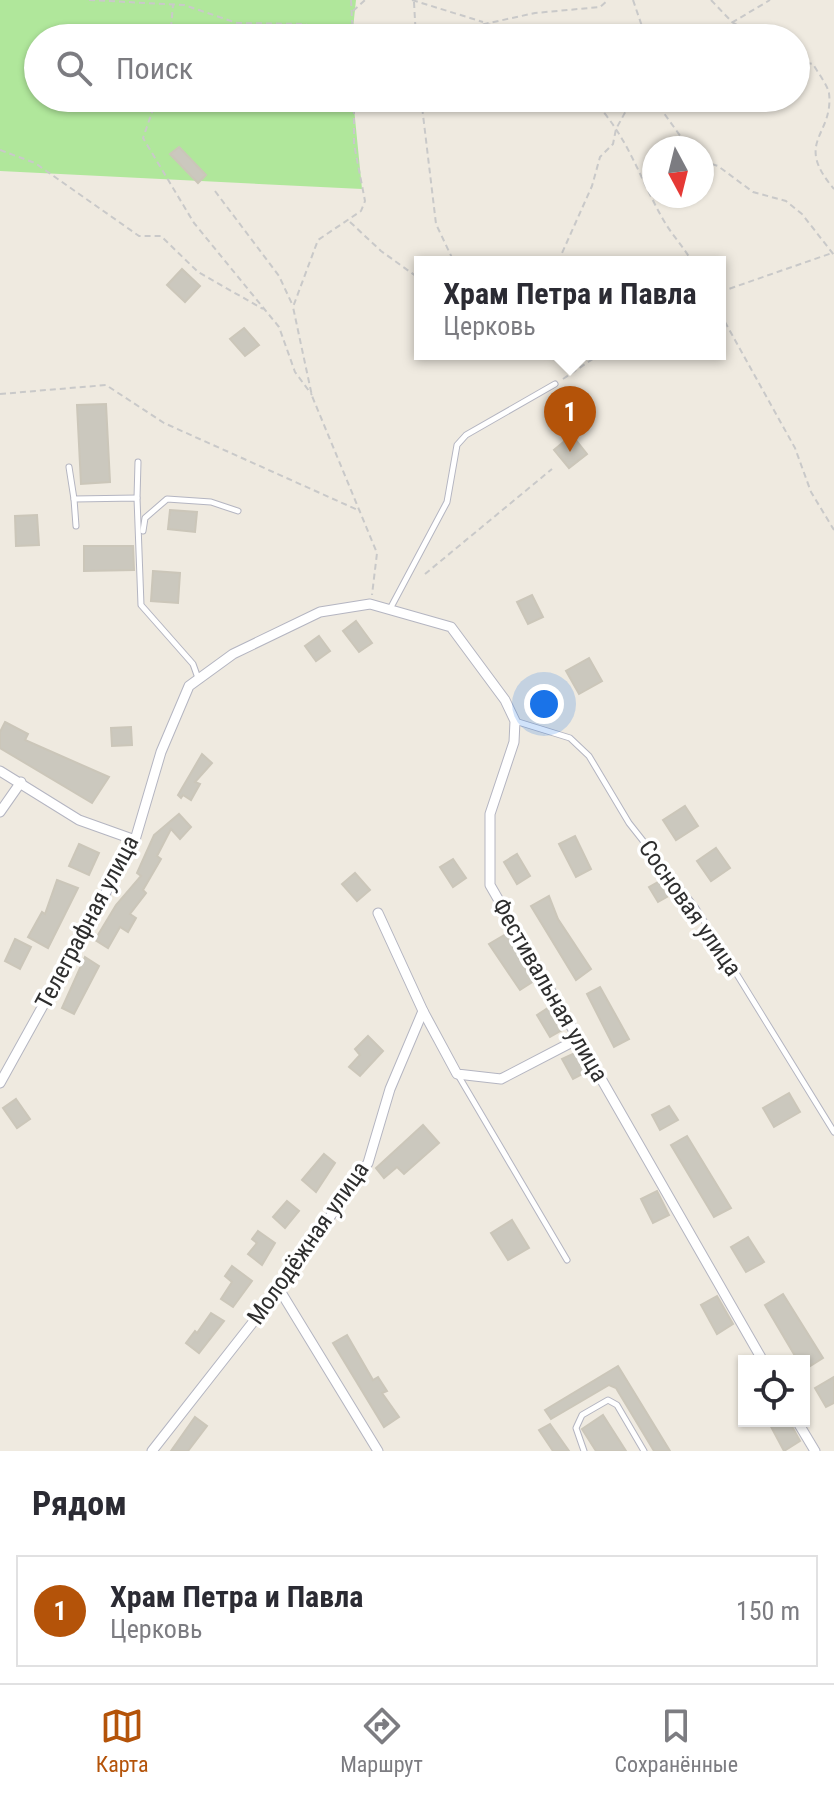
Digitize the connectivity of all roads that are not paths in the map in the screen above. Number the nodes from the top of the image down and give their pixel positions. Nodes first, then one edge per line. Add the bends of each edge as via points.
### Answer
1 (555, 384) road end
2 (138, 462) dead end
3 (69, 467) dead end
4 (137, 498) junction
5 (74, 499) junction
6 (238, 511) dead end
7 (76, 526) dead end
8 (142, 541) junction
9 (390, 610) junction
10 (199, 679) junction
11 (515, 721) junction
12 (0, 771) edge
13 (21, 782) junction
14 (0, 812) edge
15 (135, 840) junction
16 (378, 913) dead end
17 (423, 1011) junction
18 (578, 1039) junction
19 (457, 1074) junction
20 (0, 1083) edge
21 (834, 1132) edge
22 (567, 1260) dead end
23 (279, 1289) junction
24 (760, 1355) edge
25 (801, 1427) edge
26 (153, 1451) edge
27 (378, 1451) edge
28 (584, 1451) edge
29 (644, 1451) edge
30 (815, 1451) edge

1 - 9 lane via 457,445 447,502
2 - 4 lane
3 - 5 lane
4 - 5 lane
4 - 8 lane
5 - 7 lane
6 - 8 lane via 211,502 167,499 145,518
8 - 10 lane via 141,605 193,664
9 - 10 street, Телеграфная улица via 370,604 320,612 233,654
9 - 11 street via 451,627
10 - 15 street, Телеграфная улица via 189,686 161,752
11 - 18 street, Фестивальная улица via 514,742 490,814 490,885
11 - 21 lane, Сосновая улица via 570,738 589,756 629,823 696,908
12 - 13 street
13 - 14 street
13 - 15 street via 79,820
15 - 20 street, Телеграфная улица
16 - 17 street
17 - 19 street
17 - 23 street, Молодёжная улица via 390,1089 368,1163
18 - 19 street via 501,1079
18 - 24 street, Фестивальная улица
19 - 22 lane
23 - 26 street, Молодёжная улица
23 - 27 street
25 - 30 street
28 - 29 lane via 576,1428 582,1415 608,1400 617,1405

